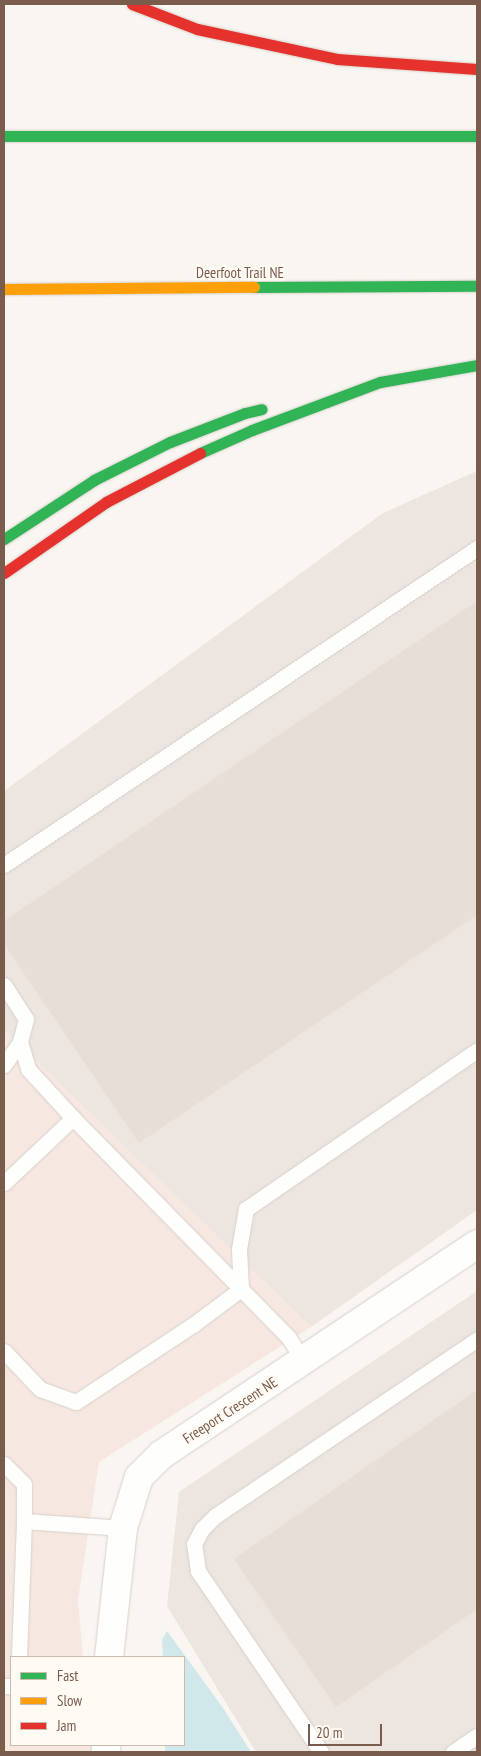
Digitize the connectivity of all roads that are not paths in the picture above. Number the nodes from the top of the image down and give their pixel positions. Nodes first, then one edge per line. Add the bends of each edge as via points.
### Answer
1 (132, 4) edge
2 (477, 69) edge
3 (4, 136) edge
4 (477, 136) edge
5 (477, 286) edge
6 (4, 290) edge
7 (477, 365) edge
8 (380, 382) junction
9 (293, 402) dead end
10 (274, 406) dead end
11 (4, 539) edge
12 (477, 548) edge
13 (4, 573) edge
14 (4, 865) edge
15 (4, 985) edge
16 (20, 1042) junction
17 (477, 1050) edge
18 (4, 1065) edge
19 (74, 1118) junction
20 (4, 1183) edge
21 (477, 1244) edge
22 (241, 1289) junction
23 (477, 1339) edge
24 (4, 1351) edge
25 (304, 1362) junction
26 (4, 1464) edge
27 (24, 1521) junction
28 (123, 1528) junction
29 (19, 1656) edge
30 (109, 1656) edge
31 (477, 1736) edge
32 (321, 1752) edge
33 (453, 1752) edge

1 - 2 highway via 197,29 337,59
3 - 4 highway
5 - 6 highway, Deerfoot Trail NE
7 - 8 highway
8 - 9 highway
8 - 13 highway via 252,430 183,461 106,502
10 - 11 highway via 245,413 170,442 94,480
12 - 14 lane
15 - 16 lane via 26,1019
16 - 18 lane
16 - 19 lane via 28,1068
17 - 22 lane via 246,1209 239,1248
19 - 20 lane
19 - 22 lane
21 - 25 street, Freeport Crescent NE
22 - 24 lane via 76,1402 40,1388
22 - 25 lane via 289,1338
23 - 32 lane via 215,1516 202,1528 194,1544 198,1571
25 - 28 street, Freeport Crescent NE via 161,1455 139,1477
26 - 27 lane via 24,1484
27 - 28 lane
27 - 29 lane
28 - 30 street, Freeport Crescent NE
31 - 33 lane

